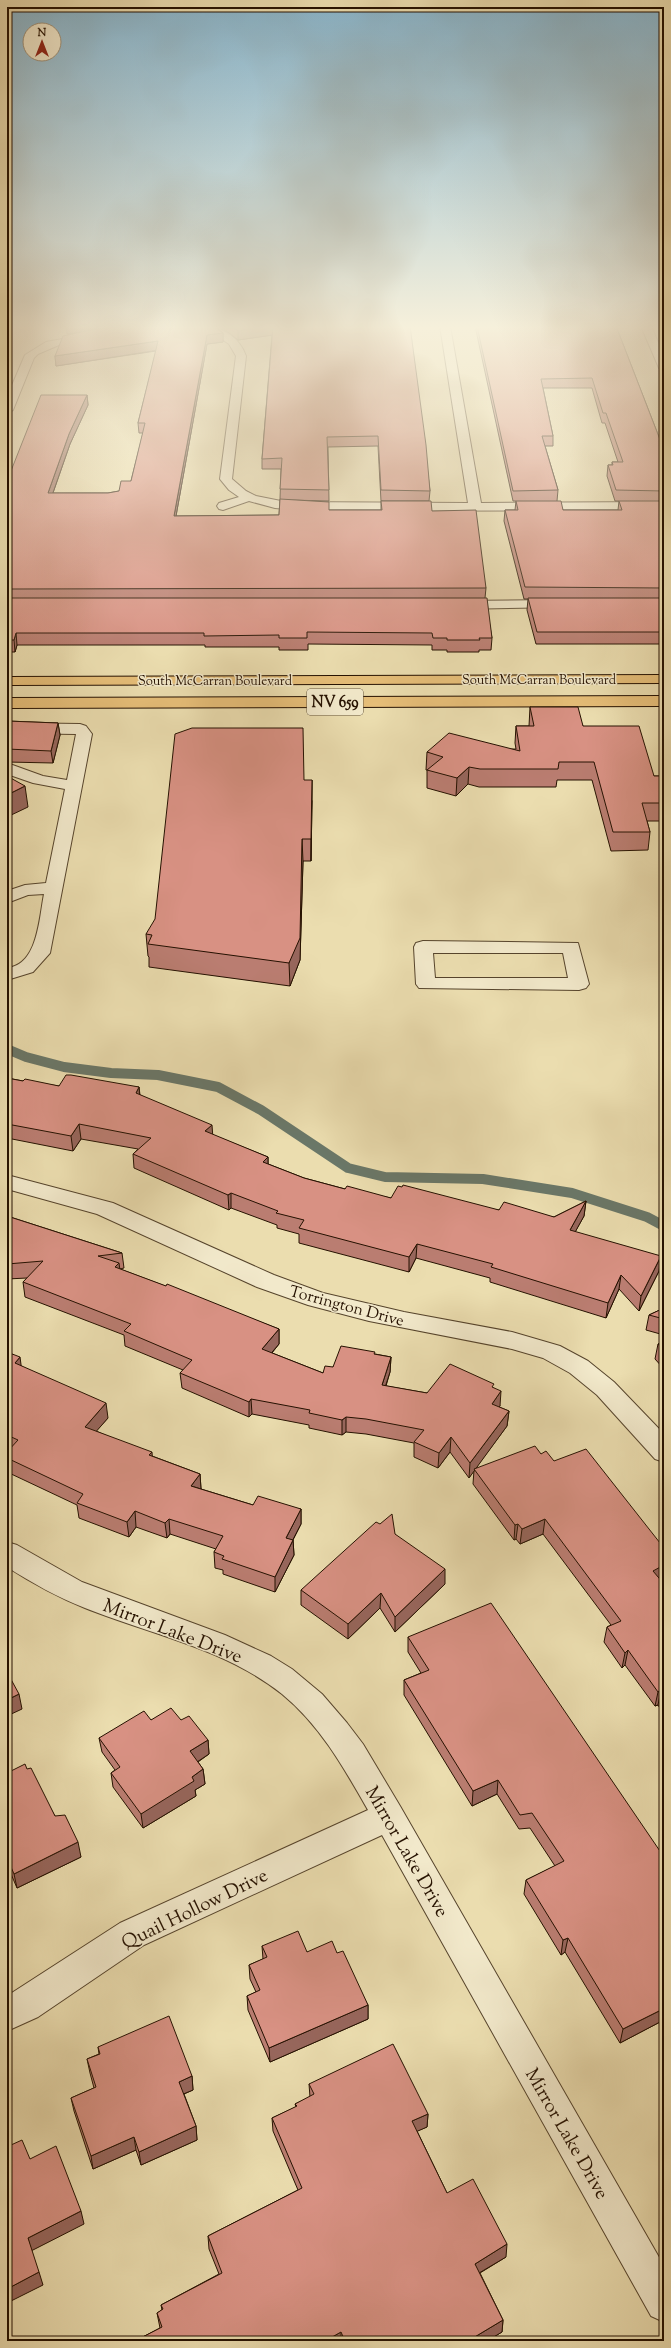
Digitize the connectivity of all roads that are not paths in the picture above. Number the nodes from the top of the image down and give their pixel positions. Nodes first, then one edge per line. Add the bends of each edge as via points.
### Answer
1 (231, 436) edge
2 (463, 436) edge
3 (250, 498) junction
4 (223, 506) dead end
5 (664, 506) edge
6 (475, 507) junction
7 (568, 604) edge
8 (441, 605) edge
9 (630, 679) junction
10 (664, 679) edge
11 (7, 681) edge
12 (664, 701) edge
13 (364, 702) junction
14 (7, 703) edge
15 (7, 728) edge
16 (7, 768) edge
17 (73, 786) junction
18 (52, 888) junction
19 (7, 898) edge
20 (423, 947) joint
21 (7, 974) edge
22 (7, 1182) edge
23 (664, 1452) edge
24 (7, 1553) edge
25 (388, 1816) junction
26 (7, 2014) edge
27 (664, 2303) edge

1 - 3 street via 226,479 230,486
2 - 6 street
3 - 4 street
3 - 6 street via 308,507
5 - 6 street
7 - 8 street
9 - 10 main road, South McCarran Boulevard / NV 659
9 - 11 main road, South McCarran Boulevard / NV 659
9 - 13 main road via 568,688 392,690
12 - 13 main road, South McCarran Boulevard / NV 659
13 - 14 main road, South McCarran Boulevard / NV 659
15 - 17 street via 80,729 84,734
16 - 17 street via 39,780
17 - 18 street
18 - 19 street via 25,890
18 - 21 street via 41,953 32,965 20,974
20 - 20 street via 571,947 579,984 426,984
22 - 23 street, Torrington Drive via 57,1193 118,1213 244,1273 314,1299 384,1317 521,1342 562,1357 595,1378 619,1400
24 - 25 street, Mirror Lake Drive via 31,1569 93,1600 239,1653 283,1679 323,1715 352,1753
25 - 26 street, Quail Hollow Drive via 132,1934 26,2005
25 - 27 street, Mirror Lake Drive

